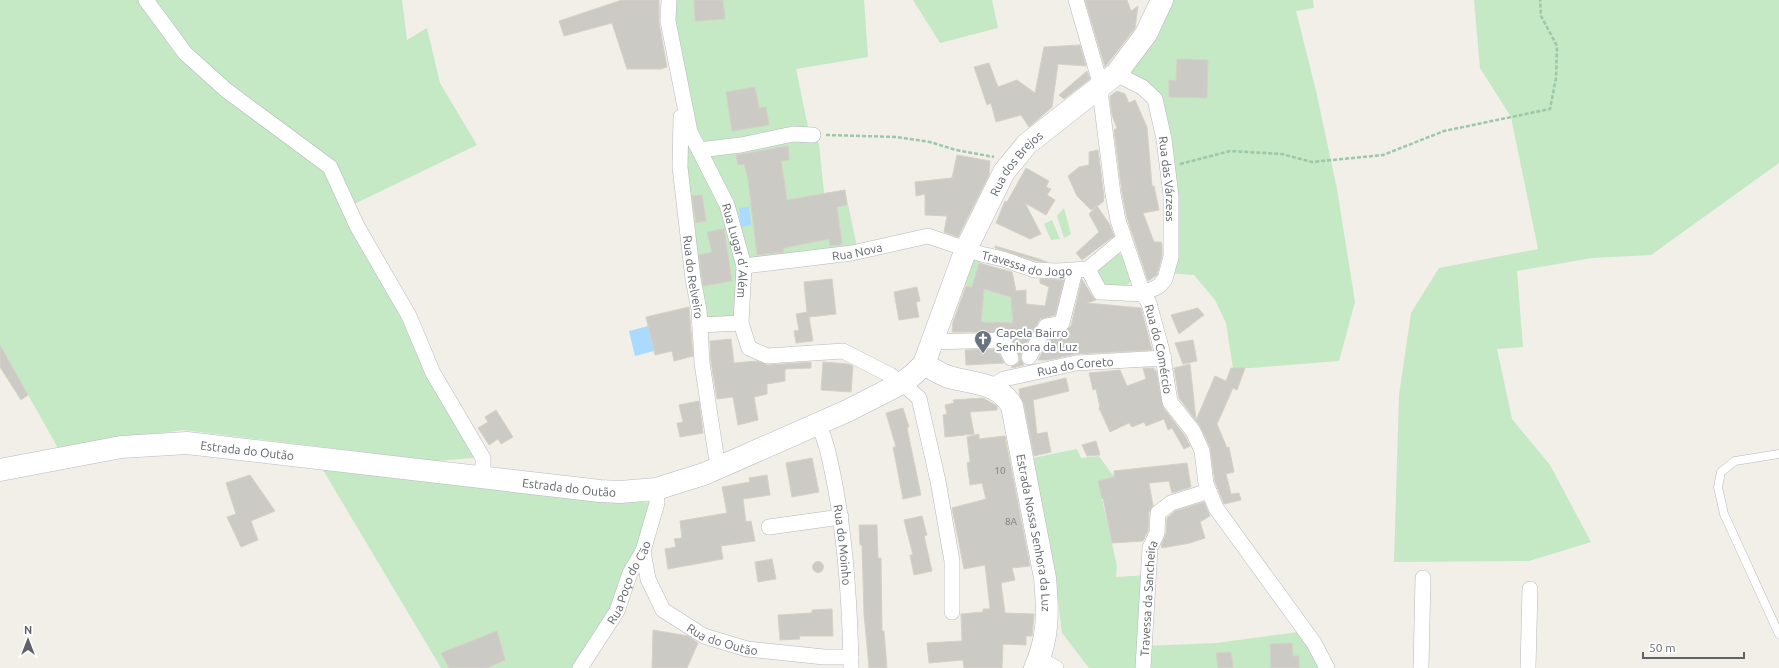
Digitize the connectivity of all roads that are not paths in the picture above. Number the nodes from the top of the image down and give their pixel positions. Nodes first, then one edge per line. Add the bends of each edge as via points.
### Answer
1 (146, 0) edge
2 (669, 0) edge
3 (1076, 0) edge
4 (1162, 0) edge
5 (1108, 80) junction
6 (681, 86) junction
7 (813, 134) road end
8 (699, 150) junction
9 (1124, 239) junction
10 (966, 249) junction
11 (744, 266) junction
12 (1082, 270) junction
13 (1143, 294) junction
14 (741, 323) junction
15 (700, 325) junction
16 (933, 342) junction
17 (1029, 357) junction
18 (1011, 358) junction
19 (1164, 358) junction
20 (924, 364) junction
21 (1042, 372) junction
22 (902, 383) junction
23 (1001, 388) junction
24 (818, 424) junction
25 (1779, 454) edge
26 (720, 467) junction
27 (0, 470) edge
28 (483, 478) junction
29 (656, 489) junction
30 (1209, 491) junction
31 (841, 517) junction
32 (769, 527) dead end
33 (643, 551) junction
34 (1424, 578) dead end
35 (1530, 589) dead end
36 (952, 612) dead end
37 (1779, 634) edge
38 (851, 662) edge
39 (1043, 665) edge
40 (580, 668) edge
41 (1143, 668) edge
42 (1327, 668) edge
43 (1421, 668) edge
44 (1528, 668) edge

1 - 28 street via 185,53 226,90 330,167 357,226 409,316 433,373 483,458
2 - 6 street, Rua Lugar d' Além via 668,21
3 - 5 street, Rua do Comércio
4 - 5 street, Rua dos Brejos via 1146,34
5 - 9 street, Rua do Comércio via 1101,99 1112,194
5 - 10 street, Rua dos Brejos via 1027,144 1004,172
5 - 13 street, Rua das Várzeas via 1142,87 1155,99 1164,139 1170,196 1171,257 1166,279 1159,286
6 - 8 street, Rua Lugar d' Além via 690,132
6 - 15 street, Rua do Relveiro via 680,167
7 - 8 street via 793,134 741,145
8 - 11 street, Rua Lugar d' Além via 727,205
9 - 12 street
9 - 13 street, Rua do Comércio
10 - 11 street, Rua Nova via 928,236 852,253
10 - 12 street, Travessa do Jogo via 1034,270
10 - 16 street, Rua dos Brejos
11 - 14 street, Rua Lugar d' Além
12 - 13 street via 1100,292
12 - 17 street via 1062,323 1046,326
13 - 19 street, Rua do Comércio via 1149,303
14 - 15 street
14 - 22 street, Rua Lugar d' Além via 748,348 767,356 843,351
15 - 26 street, Rua do Relveiro via 702,363
16 - 18 street via 1003,340
16 - 20 street, Rua dos Brejos
17 - 18 street via 1021,355
17 - 21 street
18 - 23 street
19 - 21 street, Rua do Coreto via 1076,363
19 - 30 street, Rua do Comércio via 1170,402 1193,431 1202,452
20 - 22 street, Estrada do Outão
20 - 23 street via 947,376
21 - 23 street, Rua do Coreto
22 - 24 street, Estrada do Outão
22 - 36 street via 919,398 938,481 952,561
23 - 39 street, Estrada Nossa Senhora da Luz via 1012,406 1045,578 1048,622
24 - 26 street, Estrada do Outão
24 - 31 street, Rua do Moinho via 825,437
25 - 37 lane via 1735,461 1721,472 1718,487 1724,514
26 - 29 street, Estrada do Outão via 672,486
27 - 28 street, Estrada do Outão via 120,447 187,443
28 - 29 street, Estrada do Outão via 600,491
29 - 33 street, Rua Poço do Cão via 657,503
30 - 41 street, Travessa da Sancheira via 1171,503 1158,513 1157,533 1150,548
30 - 42 street, Rua do Comércio via 1216,508 1314,643
31 - 32 street
31 - 38 street, Rua do Moinho
33 - 38 street, Rua do Outão via 648,579 663,610 704,636 747,649
33 - 40 street, Rua Poço do Cão via 630,573 617,611
34 - 43 street
35 - 44 street

